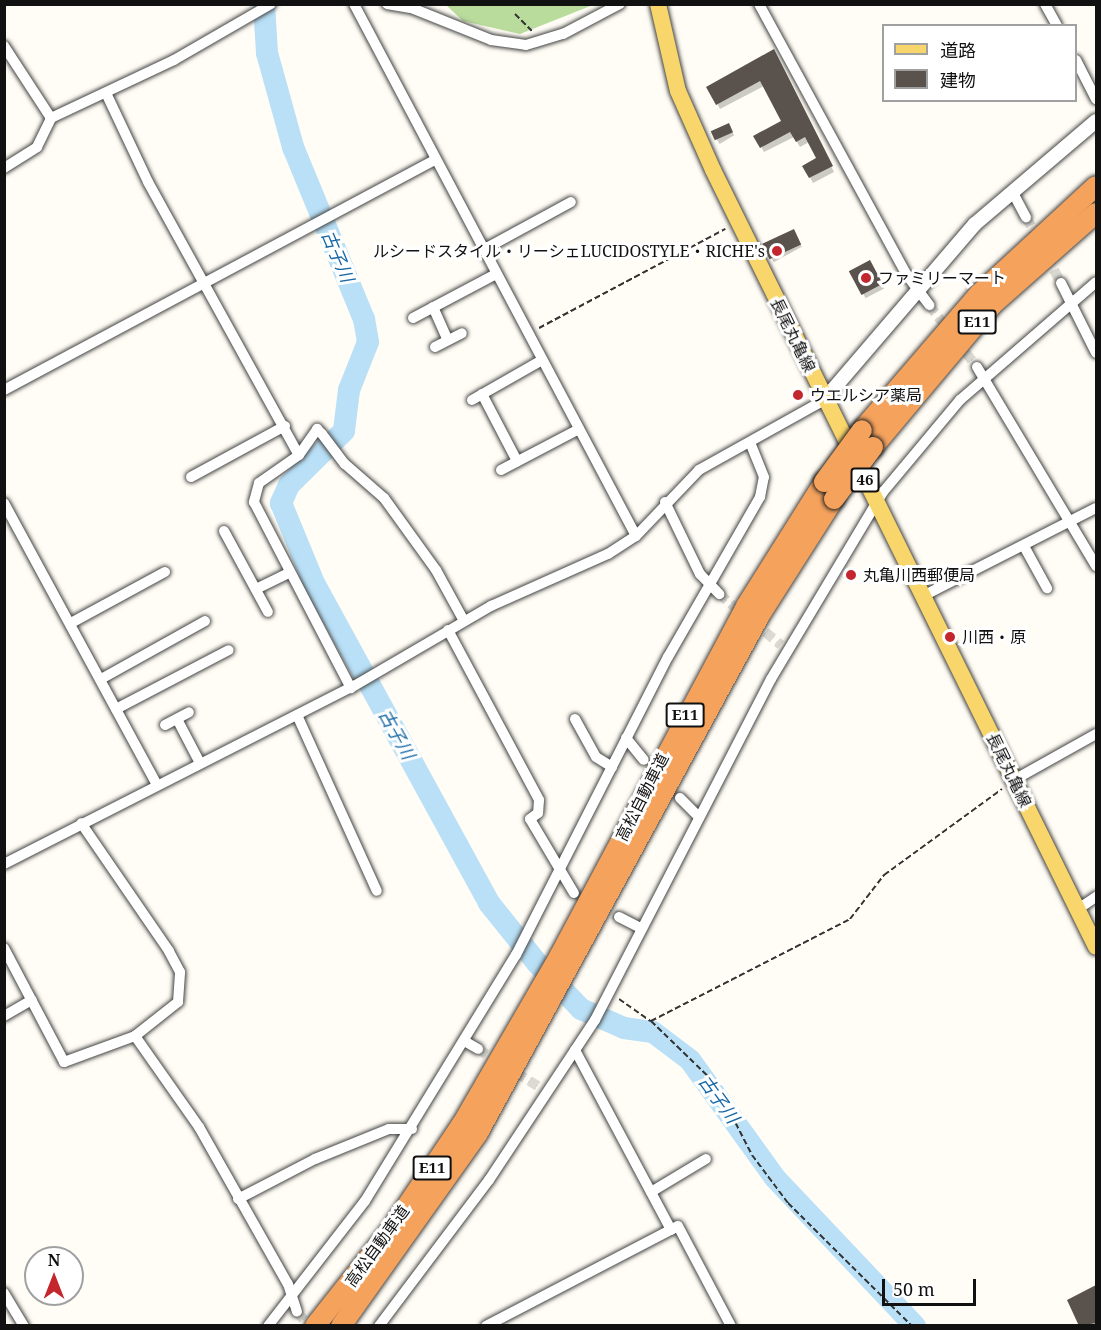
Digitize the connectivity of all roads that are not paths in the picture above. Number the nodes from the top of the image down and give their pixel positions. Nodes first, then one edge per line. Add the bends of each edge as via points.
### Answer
1 (271, 4) edge
2 (354, 4) edge
3 (387, 4) edge
4 (620, 4) edge
5 (658, 4) edge
6 (759, 4) edge
7 (1045, 4) edge
8 (1056, 24) edge
9 (4, 46) edge
10 (1077, 62) edge
11 (106, 93) junction
12 (1096, 99) edge
13 (51, 118) junction
14 (1096, 121) edge
15 (435, 160) junction
16 (4, 168) edge
17 (1096, 186) edge
18 (1012, 191) junction
19 (571, 202) dead end
20 (1096, 213) edge
21 (1026, 217) tunnel mouth
22 (483, 250) junction
23 (496, 274) junction
24 (207, 281) junction
25 (1096, 282) edge
26 (1061, 284) tunnel mouth
27 (916, 290) junction
28 (1072, 302) junction
29 (929, 305) tunnel mouth
30 (433, 308) junction
31 (413, 318) dead end
32 (462, 333) dead end
33 (448, 340) junction
34 (435, 347) dead end
35 (1096, 353) edge
36 (542, 360) junction
37 (977, 367) tunnel mouth
38 (987, 376) junction
39 (4, 390) edge
40 (482, 394) junction
41 (472, 400) dead end
42 (824, 400) junction
43 (285, 426) junction
44 (579, 429) junction
45 (868, 439) junction
46 (750, 443) junction
47 (299, 455) junction
48 (517, 462) junction
49 (501, 470) dead end
50 (191, 477) dead end
51 (665, 502) junction
52 (4, 503) edge
53 (876, 503) junction
54 (1096, 508) edge
55 (1070, 523) junction
56 (224, 531) dead end
57 (636, 536) junction
58 (1025, 548) junction
59 (1096, 566) edge
60 (165, 572) dead end
61 (290, 573) junction
62 (710, 584) junction
63 (1047, 588) dead end
64 (256, 589) junction
65 (719, 594) tunnel mouth
66 (923, 596) junction
67 (268, 612) dead end
68 (205, 621) dead end
69 (464, 621) junction
70 (70, 623) junction
71 (448, 630) junction
72 (228, 650) dead end
73 (101, 679) junction
74 (353, 687) junction
75 (116, 709) junction
76 (189, 712) dead end
77 (297, 715) junction
78 (177, 719) junction
79 (575, 719) dead end
80 (165, 725) dead end
81 (1096, 734) edge
82 (626, 738) junction
83 (644, 760) dead end
84 (201, 763) junction
85 (612, 767) junction
86 (1014, 780) junction
87 (157, 785) junction
88 (680, 798) dead end
89 (698, 816) junction
90 (81, 823) junction
91 (4, 864) edge
92 (559, 870) junction
93 (377, 891) dead end
94 (574, 893) tunnel mouth
95 (1096, 897) edge
96 (1078, 909) junction
97 (619, 917) tunnel mouth
98 (641, 928) junction
99 (1096, 947) edge
100 (4, 948) edge
101 (567, 959) junction
102 (32, 1000) junction
103 (542, 1006) junction
104 (4, 1016) edge
105 (135, 1036) junction
106 (466, 1042) junction
107 (478, 1049) tunnel mouth
108 (575, 1050) junction
109 (412, 1129) junction
110 (706, 1159) dead end
111 (651, 1192) junction
112 (238, 1199) junction
113 (671, 1230) junction
114 (4, 1293) edge
115 (290, 1301) junction
116 (297, 1312) tunnel mouth
117 (24, 1326) edge
118 (268, 1326) edge
119 (315, 1326) edge
120 (341, 1326) edge
121 (379, 1326) edge
122 (486, 1326) edge
123 (731, 1326) edge

1 - 11 street
2 - 15 street
3 - 4 street via 414,9 491,40 543,41
5 - 42 main road, 長尾丸亀線 / 46 via 678,91
6 - 27 street
7 - 8 street
9 - 13 street
10 - 12 street
11 - 13 street
11 - 24 street via 148,182
13 - 16 street via 37,147
14 - 18 street
15 - 22 street
15 - 24 street
17 - 45 highway, 高松自動車道 / E11 via 979,294
18 - 21 street
18 - 27 street
19 - 22 street
20 - 45 highway, 高松自動車道 / E11 via 992,305
22 - 23 street
23 - 30 street
23 - 36 street
24 - 39 street
24 - 43 street
25 - 28 street
26 - 28 street
27 - 29 street
27 - 42 street
28 - 35 street
28 - 38 street
30 - 31 street
30 - 33 street
32 - 33 street
33 - 34 street
36 - 40 street
36 - 44 street
37 - 38 street
38 - 53 street via 960,400
38 - 55 street
40 - 41 street
40 - 48 street
42 - 46 street
42 - 53 main road, 長尾丸亀線 / 46
43 - 47 street
43 - 50 street
44 - 48 street
44 - 57 street
45 - 101 highway, 高松自動車道 / E11, bridge via 760,615
45 - 101 highway, 高松自動車道 / E11, bridge via 824,482 676,732
46 - 51 street via 699,470
46 - 62 street via 764,488
47 - 61 street via 254,491 259,514
47 - 69 street via 317,429 335,452 384,498 436,570
48 - 49 street
51 - 57 street
51 - 62 street
52 - 70 street
53 - 66 main road, 長尾丸亀線 / 46
53 - 89 street via 784,647
54 - 55 street
55 - 58 street
55 - 59 street
56 - 64 street
57 - 69 street
58 - 63 street
58 - 66 street
60 - 70 street
61 - 64 street
61 - 74 street
62 - 65 street
62 - 82 street
64 - 67 street
66 - 86 main road, 長尾丸亀線 / 46
68 - 73 street
69 - 71 street
70 - 73 street
71 - 74 street
71 - 92 street via 539,800 538,813 530,819
72 - 75 street
73 - 75 street
74 - 77 street
75 - 87 street
76 - 78 street
77 - 84 street
77 - 93 street
78 - 80 street
78 - 84 street
79 - 85 street via 596,757
81 - 86 street
82 - 83 street
82 - 85 street
84 - 87 street
85 - 92 street
86 - 96 main road, 長尾丸亀線 / 46
87 - 90 street
88 - 89 street
89 - 98 street
90 - 91 street
90 - 105 street via 180,972 178,1002
92 - 94 street
92 - 106 street
95 - 96 street
96 - 99 main road, 長尾丸亀線 / 46
97 - 98 street
98 - 108 street via 595,1020
100 - 102 street
101 - 103 highway, 高松自動車道 / E11
102 - 104 street
102 - 105 street via 64,1062
103 - 119 highway, 高松自動車道 / E11 via 390,1231
103 - 120 highway, 高松自動車道 / E11 via 478,1133
105 - 112 street via 199,1127
106 - 107 street
106 - 109 street
108 - 111 street
108 - 121 street
109 - 112 street via 389,1129 315,1159
109 - 115 street
110 - 111 street
111 - 113 street
112 - 115 street via 288,1284
113 - 122 street
113 - 123 street via 678,1226
114 - 117 street
115 - 116 street
115 - 118 street

